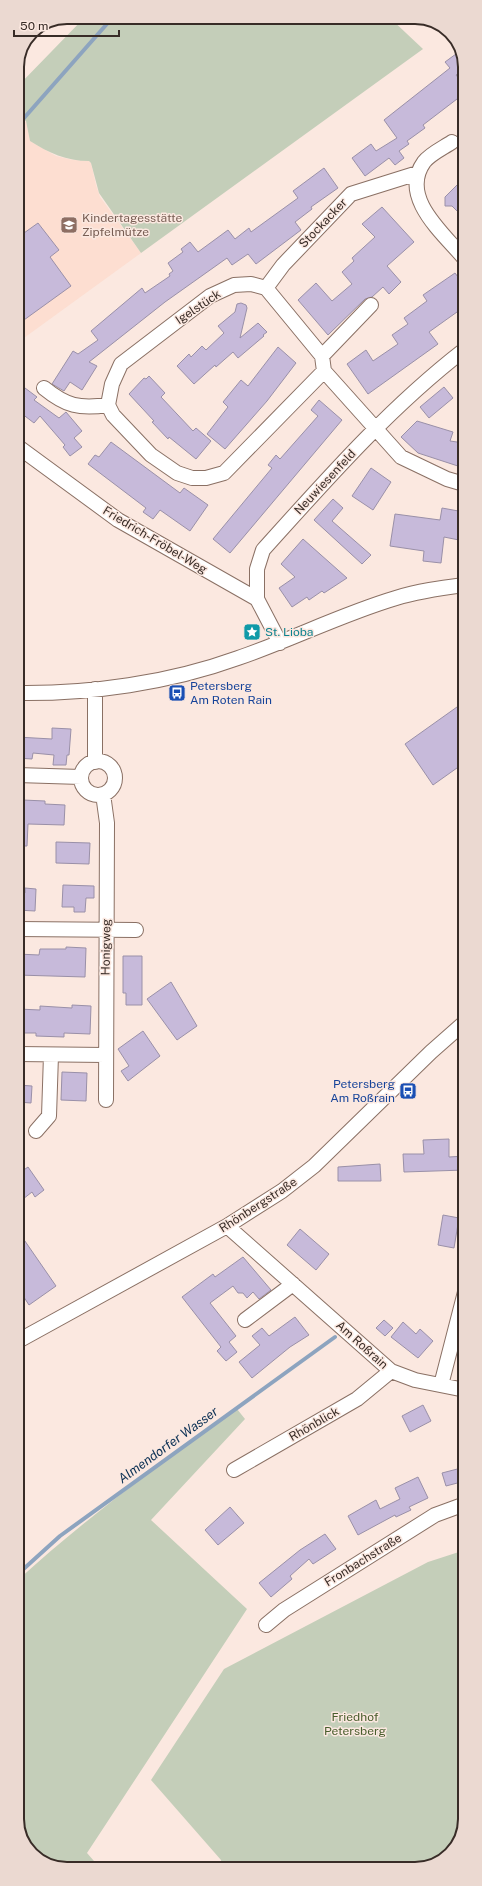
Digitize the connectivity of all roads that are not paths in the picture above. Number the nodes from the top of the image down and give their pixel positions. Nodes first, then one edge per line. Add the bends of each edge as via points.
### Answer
1 (452, 142) dead end
2 (418, 173) junction
3 (458, 251) edge
4 (266, 288) junction
5 (371, 306) dead end
6 (458, 355) edge
7 (322, 356) junction
8 (324, 371) junction
9 (44, 388) dead end
10 (108, 406) junction
11 (375, 429) junction
12 (24, 451) edge
13 (458, 482) edge
14 (458, 586) edge
15 (257, 599) junction
16 (280, 643) junction
17 (95, 689) junction
18 (24, 693) edge
19 (95, 762) junction
20 (24, 775) edge
21 (81, 777) junction
22 (103, 794) junction
23 (24, 929) edge
24 (136, 930) dead end
25 (107, 931) junction
26 (458, 1028) edge
27 (24, 1054) edge
28 (51, 1055) junction
29 (105, 1056) junction
30 (106, 1100) dead end
31 (36, 1131) dead end
32 (227, 1226) junction
33 (293, 1284) junction
34 (458, 1319) edge
35 (244, 1320) dead end
36 (24, 1338) edge
37 (391, 1371) junction
38 (441, 1385) junction
39 (458, 1389) edge
40 (234, 1470) dead end
41 (458, 1507) edge
42 (266, 1625) dead end

1 - 2 street via 425,161
2 - 3 street via 416,187 422,209
2 - 4 street, Stockacker via 351,194 283,265
4 - 7 street
4 - 10 street, Igelstück via 251,284 234,285 210,296 121,364 112,384
5 - 7 street
6 - 11 street, Neuwiesenfeld via 427,379
7 - 8 street
8 - 10 street via 224,473 206,478 177,474 151,455 113,415
8 - 11 street
9 - 10 street via 58,400 75,407
11 - 13 street via 401,457
11 - 15 street, Neuwiesenfeld via 262,550 257,569
12 - 15 street, Friedrich-Fröbel-Weg via 118,520
14 - 16 street via 397,597
15 - 16 street, Neuwiesenfeld
16 - 17 street via 236,659 174,676
17 - 18 street
17 - 19 street
19 - 21 street via 86,767
19 - 22 street via 102,762 113,771 113,785
20 - 21 street
21 - 22 street via 85,789 90,793
22 - 25 street, Honigweg via 107,822
23 - 25 street
24 - 25 street
25 - 29 street, Honigweg
26 - 32 street, Rhönbergstraße via 314,1166 282,1191
27 - 28 street
28 - 29 street
28 - 31 street via 49,1116
29 - 30 street, Honigweg
32 - 33 street, Am Roßrain
32 - 36 street, Rhönbergstraße
33 - 35 street
33 - 37 street, Am Roßrain
34 - 38 street
37 - 38 street, Am Roßrain via 414,1380
37 - 40 street, Rhönblick via 357,1399
38 - 39 street, Am Roßrain
41 - 42 street, Fronbachstraße via 435,1516 284,1610

